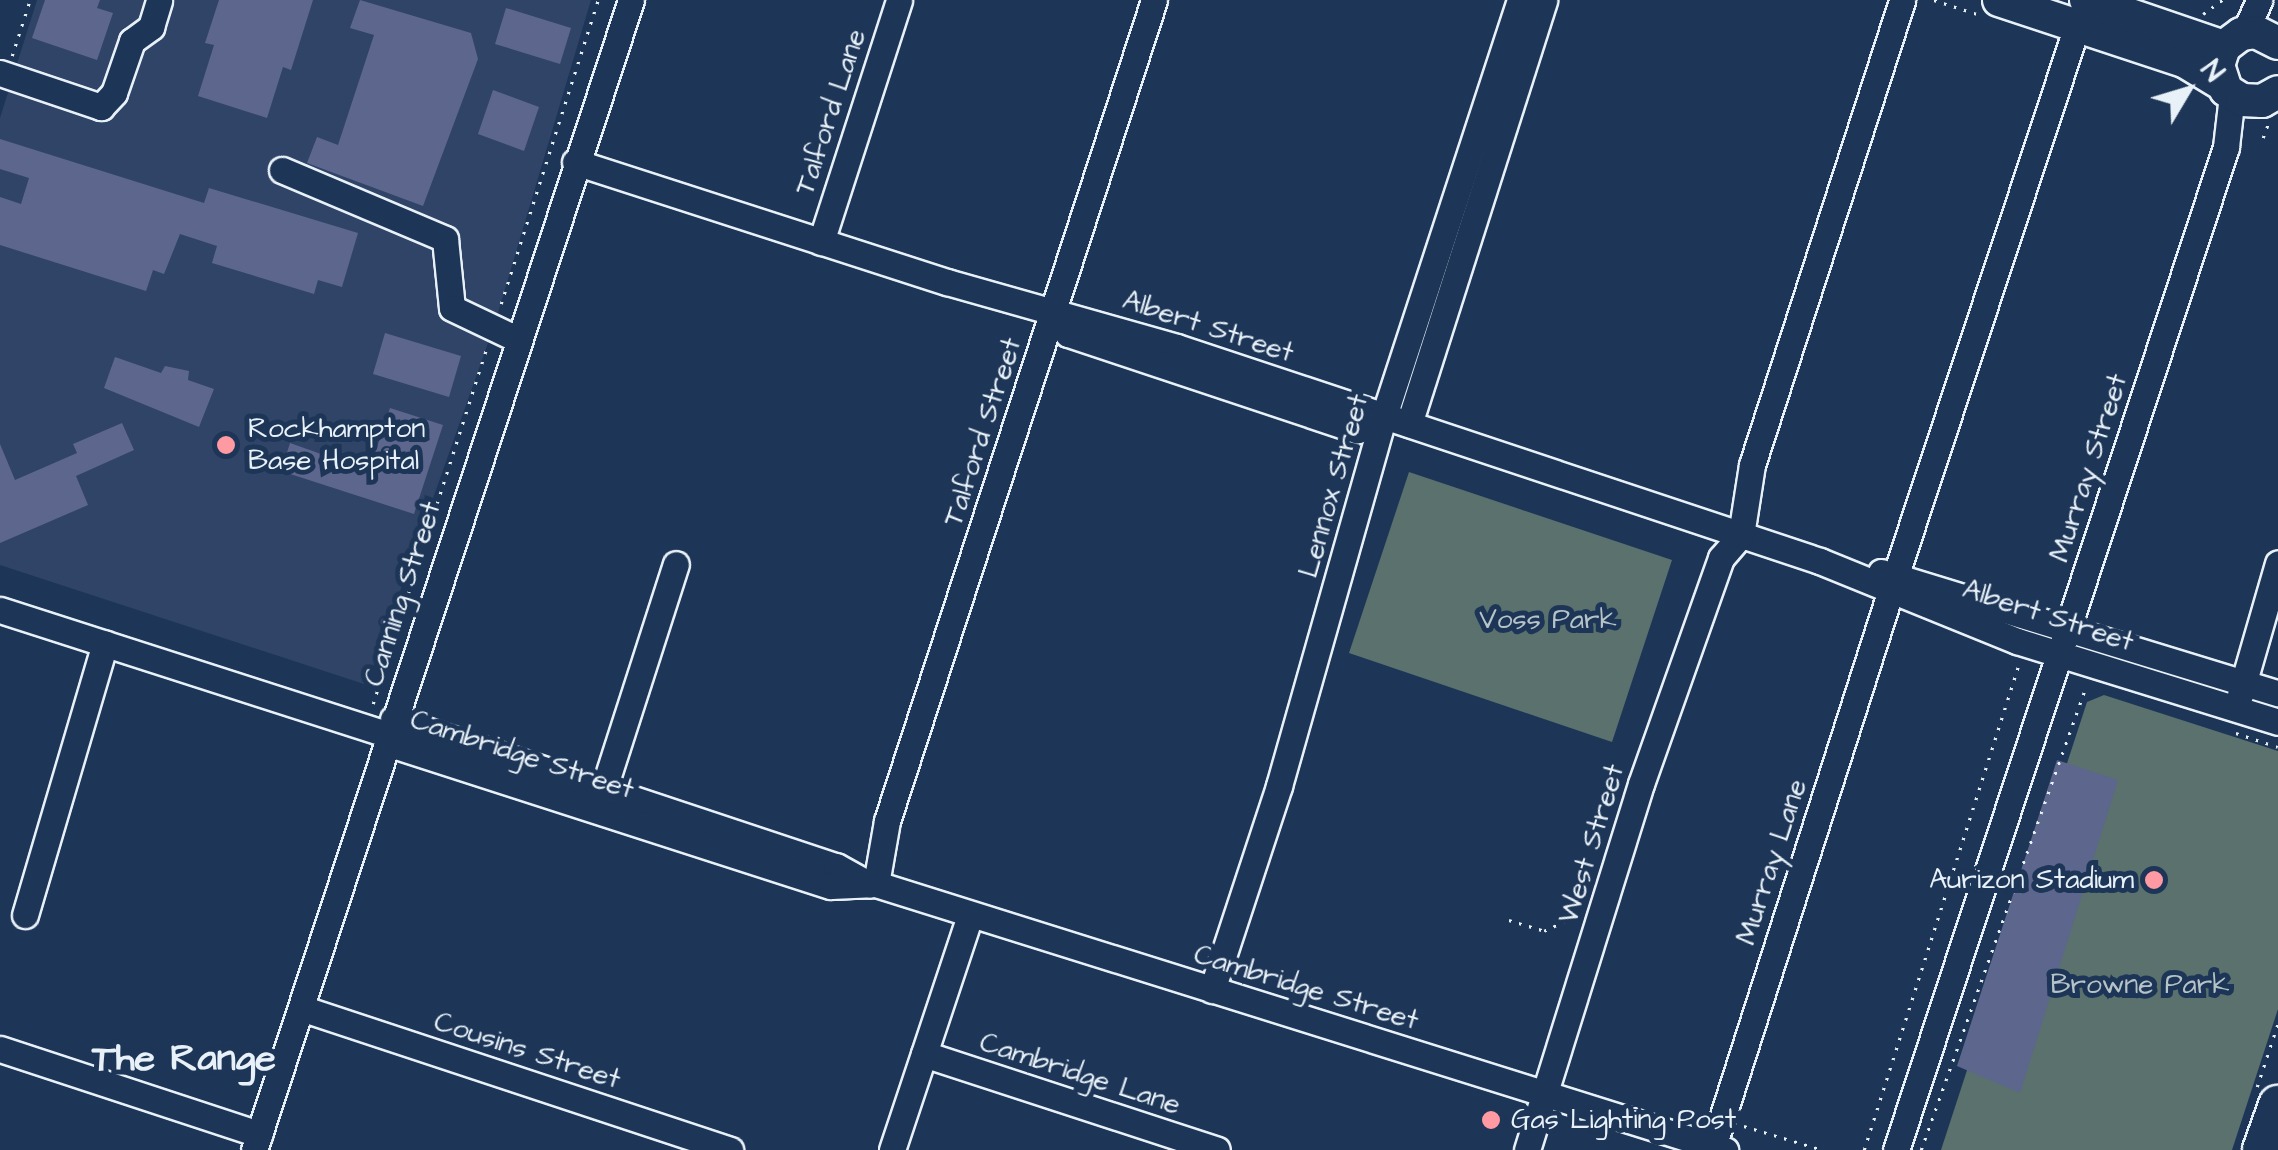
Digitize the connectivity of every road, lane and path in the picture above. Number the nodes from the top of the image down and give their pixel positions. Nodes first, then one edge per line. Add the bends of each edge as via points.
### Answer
1 (30, 0) edge
2 (159, 0) edge
3 (598, 0) edge
4 (632, 0) edge
5 (899, 0) edge
6 (1154, 0) edge
7 (1520, 0) edge
8 (1544, 0) edge
9 (1902, 0) edge
10 (1999, 0) edge
11 (2222, 0) edge
12 (2240, 0) edge
13 (2259, 0) edge
14 (2082, 13) edge
15 (2199, 17) dead end
16 (2257, 38) edge
17 (3, 74) edge
18 (2249, 93) edge
19 (575, 162) junction
20 (282, 170) dead end
21 (821, 242) junction
22 (1054, 310) junction
23 (494, 326) junction
24 (517, 339) junction
25 (1384, 416) junction
26 (1409, 424) junction
27 (1752, 465) junction
28 (1716, 528) junction
29 (1742, 534) junction
30 (1721, 558) junction
31 (2278, 563) edge
32 (676, 564) dead end
33 (1893, 584) junction
34 (0, 610) edge
35 (2068, 628) junction
36 (105, 644) junction
37 (2060, 655) junction
38 (2009, 661) dead end
39 (2240, 681) junction
40 (2088, 684) dead end
41 (2277, 689) edge
42 (2270, 719) edge
43 (385, 727) junction
44 (604, 788) junction
45 (872, 884) junction
46 (1580, 914) dead end
47 (25, 915) dead end
48 (969, 918) junction
49 (1509, 920) dead end
50 (1309, 980) dead end
51 (1212, 990) junction
52 (1320, 1001) dead end
53 (304, 1009) junction
54 (0, 1050) edge
55 (924, 1054) junction
56 (1546, 1095) junction
57 (2278, 1105) edge
58 (1721, 1119) junction
59 (256, 1142) edge
60 (1717, 1149) edge
61 (730, 1150) edge
62 (892, 1150) edge
63 (1217, 1150) edge
64 (1527, 1150) edge
65 (1824, 1150) edge
66 (1864, 1150) edge
67 (1896, 1150) edge
68 (1922, 1150) edge
69 (2262, 1150) edge

1 - 17 path
2 - 17 street via 151,27 132,42 114,93 100,107
3 - 23 path
4 - 19 street, Canning Street
5 - 21 street, Talford Lane
6 - 22 street, Talford Street
7 - 25 street, Lennox Street
8 - 26 street, Lennox Street
9 - 27 street
10 - 14 main road
11 - 15 path
12 - 16 street
13 - 16 street
14 - 16 main road
14 - 18 main road
14 - 33 street, Murray Lane
16 - 18 main road via 2218,65
18 - 35 street, Murray Street
19 - 21 street, Albert Street
19 - 24 street, Canning Street
20 - 23 street via 445,239 452,308
21 - 22 street, Albert Street
22 - 25 street, Albert Street
22 - 45 street, Talford Street
23 - 24 street
23 - 43 path
24 - 43 street, Canning Street
25 - 26 street, Albert Street
25 - 51 street, Lennox Street via 1279,786
26 - 28 street, Albert Street
27 - 28 street
27 - 29 street
28 - 29 street, Albert Street
28 - 30 street, West Street
29 - 30 street, West Street
29 - 33 street, Albert Street
30 - 56 street, West Street via 1641,784
31 - 39 street
32 - 44 street
33 - 35 street, Albert Street
33 - 37 street, Albert Street
33 - 58 street, Murray Lane
34 - 36 street, Cambridge Street
35 - 37 street, Murray Street
35 - 39 street, Albert Street
36 - 43 street, Cambridge Street
36 - 47 street
37 - 42 street, Albert Street
37 - 67 street, Murray Street
38 - 66 path via 2018,665 2018,674
39 - 41 street, Albert Street
39 - 42 street, Albert Street via 2240,695
40 - 68 path
43 - 44 street, Cambridge Street
43 - 45 street, Cambridge Street via 831,886
43 - 53 street, Canning Street
44 - 45 street, Cambridge Street
45 - 48 street, Cambridge Street
46 - 49 path via 1544,931
48 - 51 street, Cambridge Street
48 - 55 street
50 - 52 path via 1304,996
51 - 56 street, Cambridge Street
53 - 59 street, Canning Street
53 - 61 street, Cousins Street
54 - 59 street
55 - 62 street
55 - 63 street, Cambridge Lane
56 - 60 street, Cambridge Street
56 - 64 street, West Street
57 - 69 highway
58 - 60 street, Murray Lane
58 - 65 path

